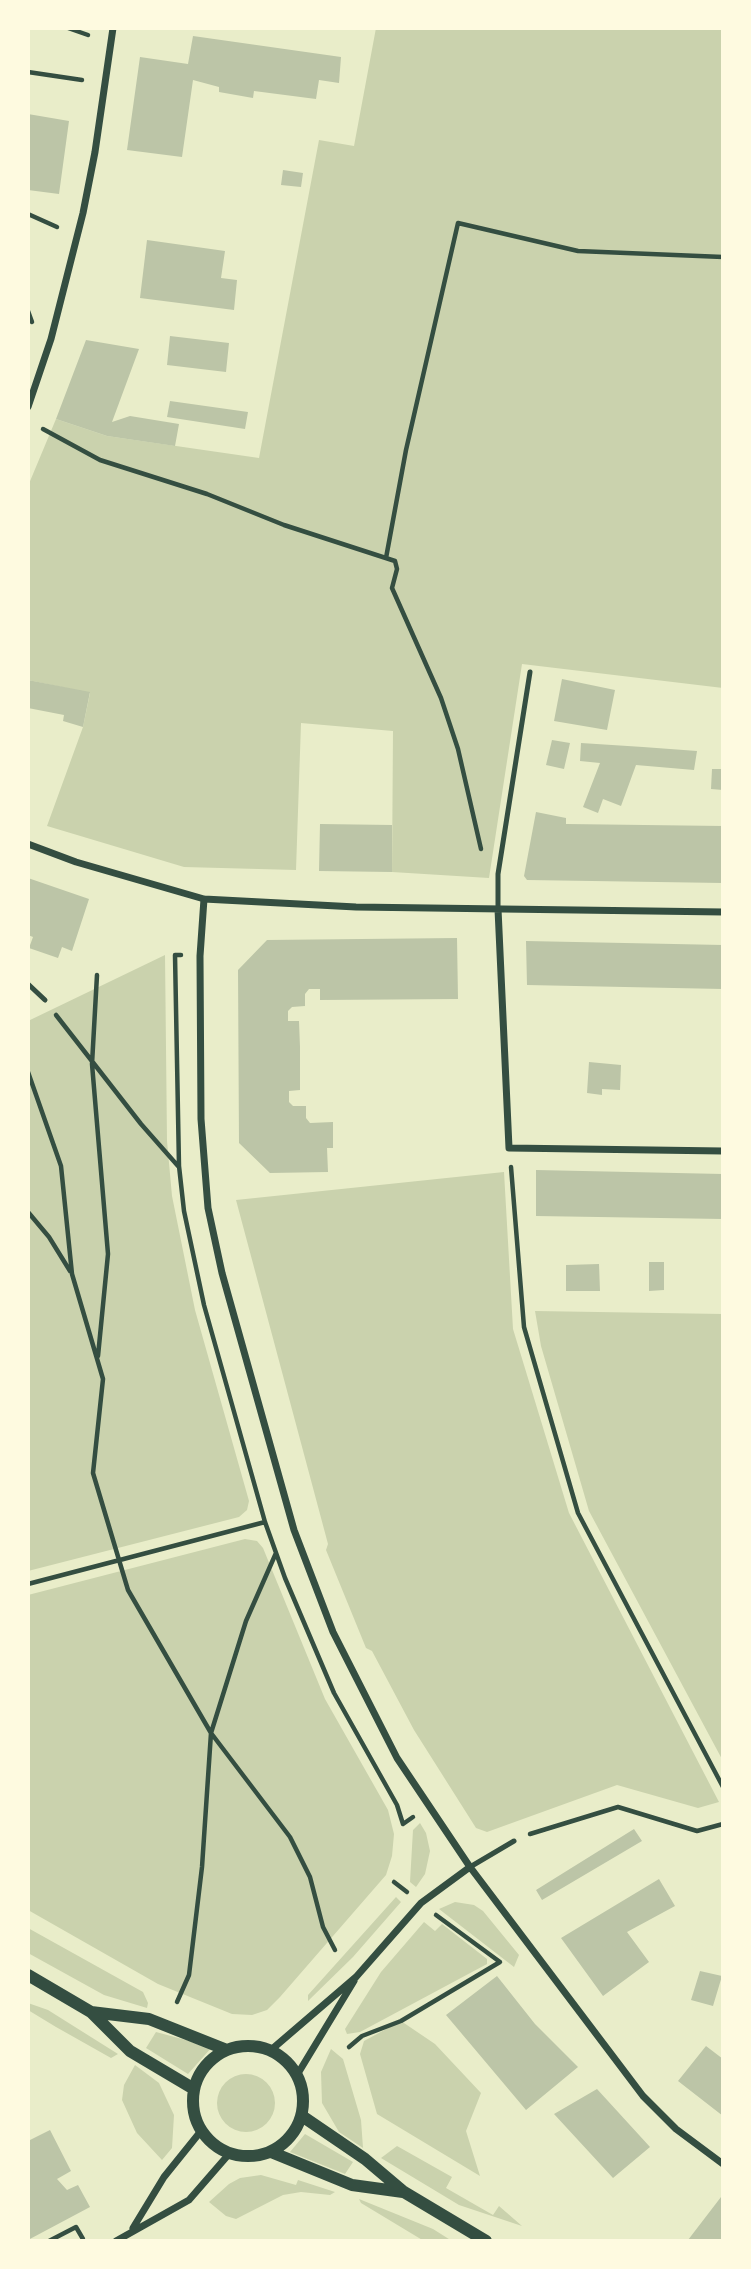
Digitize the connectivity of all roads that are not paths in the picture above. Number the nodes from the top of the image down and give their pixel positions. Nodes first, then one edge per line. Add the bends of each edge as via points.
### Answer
1 (113, 28) edge
2 (28, 407) edge
3 (530, 672) dead end
4 (28, 844) edge
5 (204, 899) junction
6 (498, 909) junction
7 (723, 912) edge
8 (28, 984) edge
9 (46, 1000) road end
10 (723, 1150) edge
11 (514, 1841) road end
12 (470, 1867) junction
13 (28, 1975) edge
14 (356, 1977) junction
15 (91, 2012) junction
16 (227, 2050) junction
17 (271, 2050) junction
18 (297, 2075) junction
19 (194, 2089) junction
20 (302, 2116) junction
21 (201, 2131) junction
22 (271, 2152) junction
23 (229, 2154) junction
24 (723, 2164) edge
25 (404, 2192) junction
26 (132, 2230) junction
27 (116, 2241) edge
28 (486, 2241) edge

1 - 2 street via 83,213 51,339
3 - 6 lane via 500,864
4 - 5 street
5 - 6 street
5 - 12 street via 201,1119 208,1208 245,1359 294,1530 333,1632 397,1758
6 - 7 street
6 - 10 street via 509,1148
8 - 9 lane
11 - 12 lane
12 - 14 street via 421,1903
12 - 24 street via 642,2096
13 - 15 street
14 - 17 street
14 - 18 street
15 - 16 street via 149,2019
15 - 19 street via 130,2051
16 - 17 street via 242,2046
16 - 19 street via 206,2066
17 - 18 street
18 - 20 street via 303,2088
19 - 21 street via 194,2111
20 - 22 street via 285,2144
20 - 25 street
21 - 23 street
21 - 26 street via 164,2177
22 - 23 street via 243,2157
22 - 25 street via 352,2185
23 - 26 street via 189,2200
25 - 28 street
26 - 27 street

